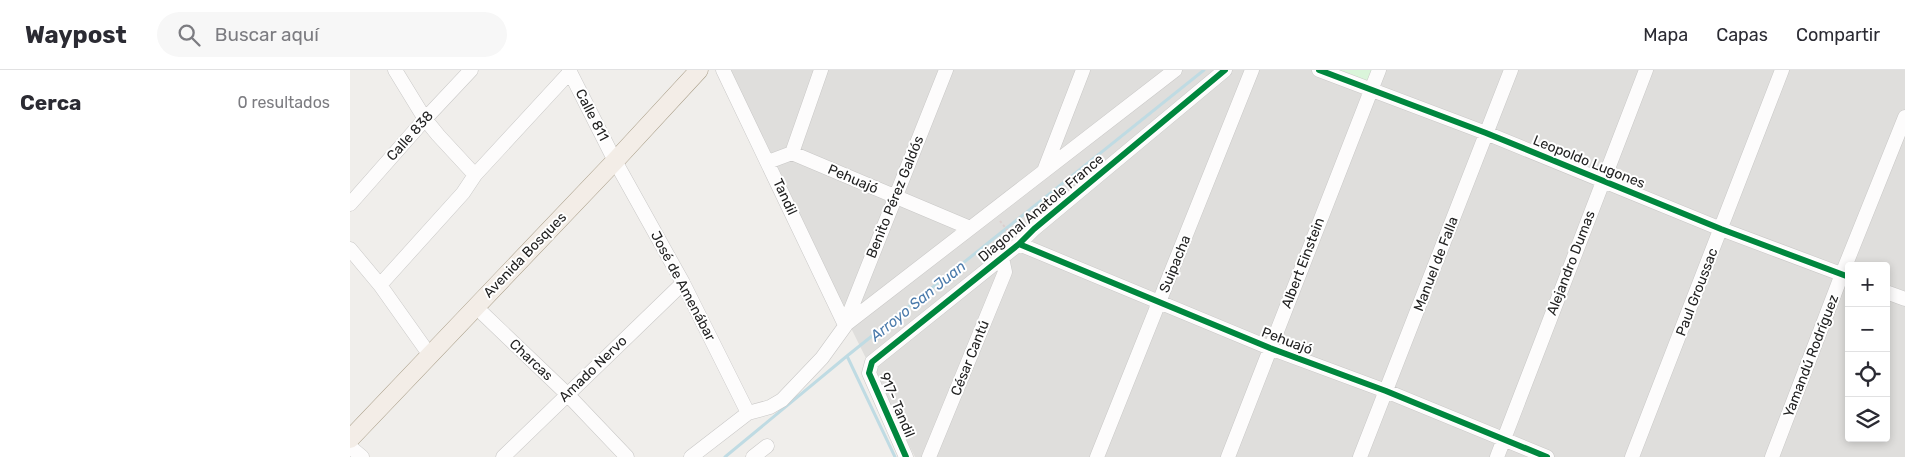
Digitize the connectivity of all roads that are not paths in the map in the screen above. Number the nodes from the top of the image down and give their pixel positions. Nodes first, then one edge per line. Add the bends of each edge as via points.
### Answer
1 (395, 70) edge
2 (471, 70) edge
3 (698, 70) edge
4 (723, 70) edge
5 (822, 70) edge
6 (946, 70) edge
7 (1083, 70) edge
8 (1175, 70) edge
9 (1225, 70) edge
10 (1252, 70) edge
11 (1319, 70) edge
12 (1379, 70) edge
13 (1511, 70) edge
14 (1646, 70) edge
15 (1782, 70) edge
16 (570, 71) edge
17 (1371, 90) junction
18 (1905, 117) edge
19 (425, 119) junction
20 (1486, 134) junction
21 (792, 153) junction
22 (615, 161) junction
23 (768, 162) junction
24 (1044, 171) junction
25 (475, 175) junction
26 (1602, 181) junction
27 (895, 197) junction
28 (350, 204) edge
29 (970, 228) junction
30 (1721, 229) junction
31 (1016, 240) junction
32 (350, 249) edge
33 (1002, 258) junction
34 (1850, 262) edge
35 (1845, 275) edge
36 (683, 283) junction
37 (380, 285) junction
38 (1890, 293) edge
39 (1905, 299) edge
40 (1159, 303) junction
41 (476, 307) junction
42 (847, 323) junction
43 (1270, 348) junction
44 (429, 354) junction
45 (872, 362) joint
46 (1386, 391) junction
47 (567, 394) junction
48 (748, 413) junction
49 (350, 439) edge
50 (1504, 440) junction
51 (767, 446) dead end
52 (350, 447) edge
53 (362, 457) edge
54 (503, 457) edge
55 (627, 457) edge
56 (691, 457) edge
57 (753, 457) edge
58 (906, 457) edge
59 (929, 457) edge
60 (1097, 457) edge
61 (1228, 457) edge
62 (1360, 457) edge
63 (1497, 457) edge
64 (1547, 457) edge
65 (1632, 457) edge
66 (1772, 457) edge

1 - 19 street
2 - 19 street, Calle 838
3 - 22 main road, Avenida Bosques
4 - 23 street, Tandil
5 - 21 street
6 - 27 street, Benito Pérez Galdós
7 - 24 street
8 - 24 street, Diagonal Anatole France
9 - 31 street, Diagonal Anatole France via 1034,229
10 - 40 street, Suipacha
11 - 17 street, Leopoldo Lugones
12 - 17 street, Albert Einstein
13 - 20 street, Manuel de Falla
14 - 26 street, Alejandro Dumas
15 - 30 street, Paul Groussac
16 - 22 street, Calle 811
16 - 25 street
17 - 20 street, Leopoldo Lugones
17 - 43 street, Albert Einstein
18 - 34 street, Yamandú Rodríguez
19 - 25 street
19 - 28 street, Calle 838
20 - 26 street, Leopoldo Lugones
20 - 46 street, Manuel de Falla
21 - 23 street
21 - 27 street, Pehuajó
22 - 36 street, José de Amenábar
22 - 41 main road, Avenida Bosques
23 - 42 street, Tandil
24 - 29 street, Diagonal Anatole France
25 - 37 street via 463,193
26 - 30 street, Leopoldo Lugones
26 - 50 street, Alejandro Dumas
27 - 29 street, Pehuajó
27 - 42 street, Benito Pérez Galdós
29 - 42 street, Diagonal Anatole France
30 - 35 street, Leopoldo Lugones
30 - 65 street, Paul Groussac
31 - 33 street, Diagonal Anatole France
31 - 40 street, Pehuajó
32 - 37 street
33 - 45 street, Diagonal Anatole France
33 - 59 street, César Cantú via 1005,272
35 - 66 street, Yamandú Rodríguez
36 - 47 street, Amado Nervo
36 - 48 street, José de Amenábar
37 - 44 street
38 - 39 street
40 - 43 street, Pehuajó
40 - 60 street, Suipacha
41 - 44 main road, Avenida Bosques
41 - 47 street, Charcas
42 - 48 street, Benito Pérez Galdós via 822,358 782,400
43 - 46 street, Pehuajó
43 - 61 street, Albert Einstein
44 - 49 main road, Avenida Bosques
45 - 58 street, 917- Tandil via 869,373
46 - 50 street, Pehuajó
46 - 62 street, Manuel de Falla
47 - 54 street, Amado Nervo
47 - 55 street, Charcas
48 - 56 street, Benito Pérez Galdós
50 - 63 street, Alejandro Dumas
50 - 64 street, Pehuajó
51 - 57 street
52 - 53 street

